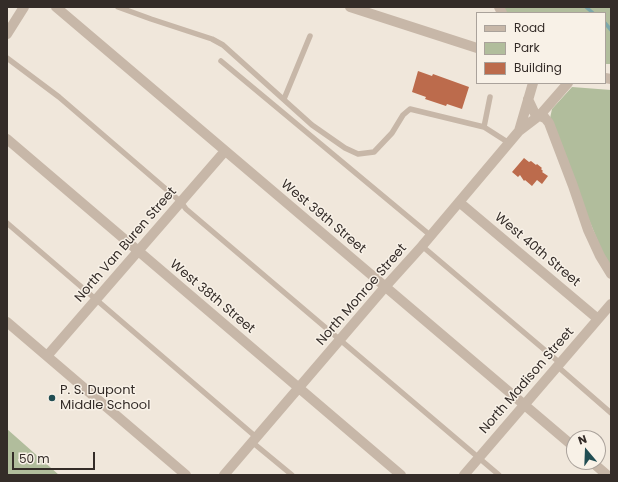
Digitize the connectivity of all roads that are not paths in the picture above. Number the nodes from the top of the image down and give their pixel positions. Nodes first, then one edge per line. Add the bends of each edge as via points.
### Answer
1 (24, 7) edge
2 (56, 7) edge
3 (118, 7) edge
4 (350, 7) edge
5 (7, 34) edge
6 (310, 36) dead end
7 (476, 48) edge
8 (7, 58) edge
9 (220, 61) dead end
10 (533, 84) edge
11 (567, 84) edge
12 (490, 97) dead end
13 (284, 99) junction
14 (528, 99) junction
15 (540, 116) junction
16 (484, 127) junction
17 (519, 131) junction
18 (7, 140) edge
19 (509, 143) junction
20 (225, 151) junction
21 (181, 202) junction
22 (459, 202) junction
23 (7, 223) edge
24 (430, 235) junction
25 (422, 246) junction
26 (138, 251) junction
27 (611, 274) edge
28 (385, 287) junction
29 (95, 300) junction
30 (611, 304) edge
31 (598, 319) junction
32 (7, 322) edge
33 (341, 339) junction
34 (47, 356) junction
35 (559, 364) junction
36 (299, 388) junction
37 (524, 404) junction
38 (611, 413) edge
39 (254, 440) junction
40 (566, 440) edge
41 (479, 457) junction
42 (186, 475) edge
43 (224, 475) edge
44 (292, 475) edge
45 (401, 475) edge
46 (464, 475) edge
47 (499, 475) edge

1 - 5 street
2 - 20 street, West 39th Street
3 - 13 lane via 223,44
4 - 7 street
6 - 13 lane
8 - 21 lane via 58,97
9 - 24 lane
10 - 14 street
11 - 15 street
12 - 16 lane
13 - 16 lane via 318,130 358,154 374,152 410,109
14 - 15 street via 535,114
14 - 17 street
15 - 17 street
15 - 27 street via 549,123 588,230
16 - 19 lane
17 - 19 street, North Monroe Street
18 - 26 street, West 38th Street
19 - 22 street, North Monroe Street
20 - 21 street, North Van Buren Street
20 - 28 street, West 39th Street
21 - 26 street, North Van Buren Street
21 - 33 lane
22 - 24 street, North Monroe Street
22 - 31 street, West 40th Street
23 - 29 lane
24 - 25 street, North Monroe Street
25 - 28 street, North Monroe Street
25 - 35 lane
26 - 29 street, North Van Buren Street
26 - 36 street, West 38th Street
28 - 33 street, North Monroe Street
28 - 37 street, West 39th Street
29 - 34 street, North Van Buren Street
29 - 39 lane
30 - 31 street, North Madison Street
31 - 35 street, North Madison Street
32 - 34 street
33 - 36 street, North Monroe Street
33 - 41 lane
34 - 42 street
35 - 37 street, North Madison Street
35 - 38 lane
36 - 39 street, North Monroe Street
36 - 45 street, West 38th Street
37 - 40 street, West 39th Street
37 - 41 street, North Madison Street
39 - 43 street, North Monroe Street
39 - 44 lane
41 - 46 street, North Madison Street
41 - 47 lane

